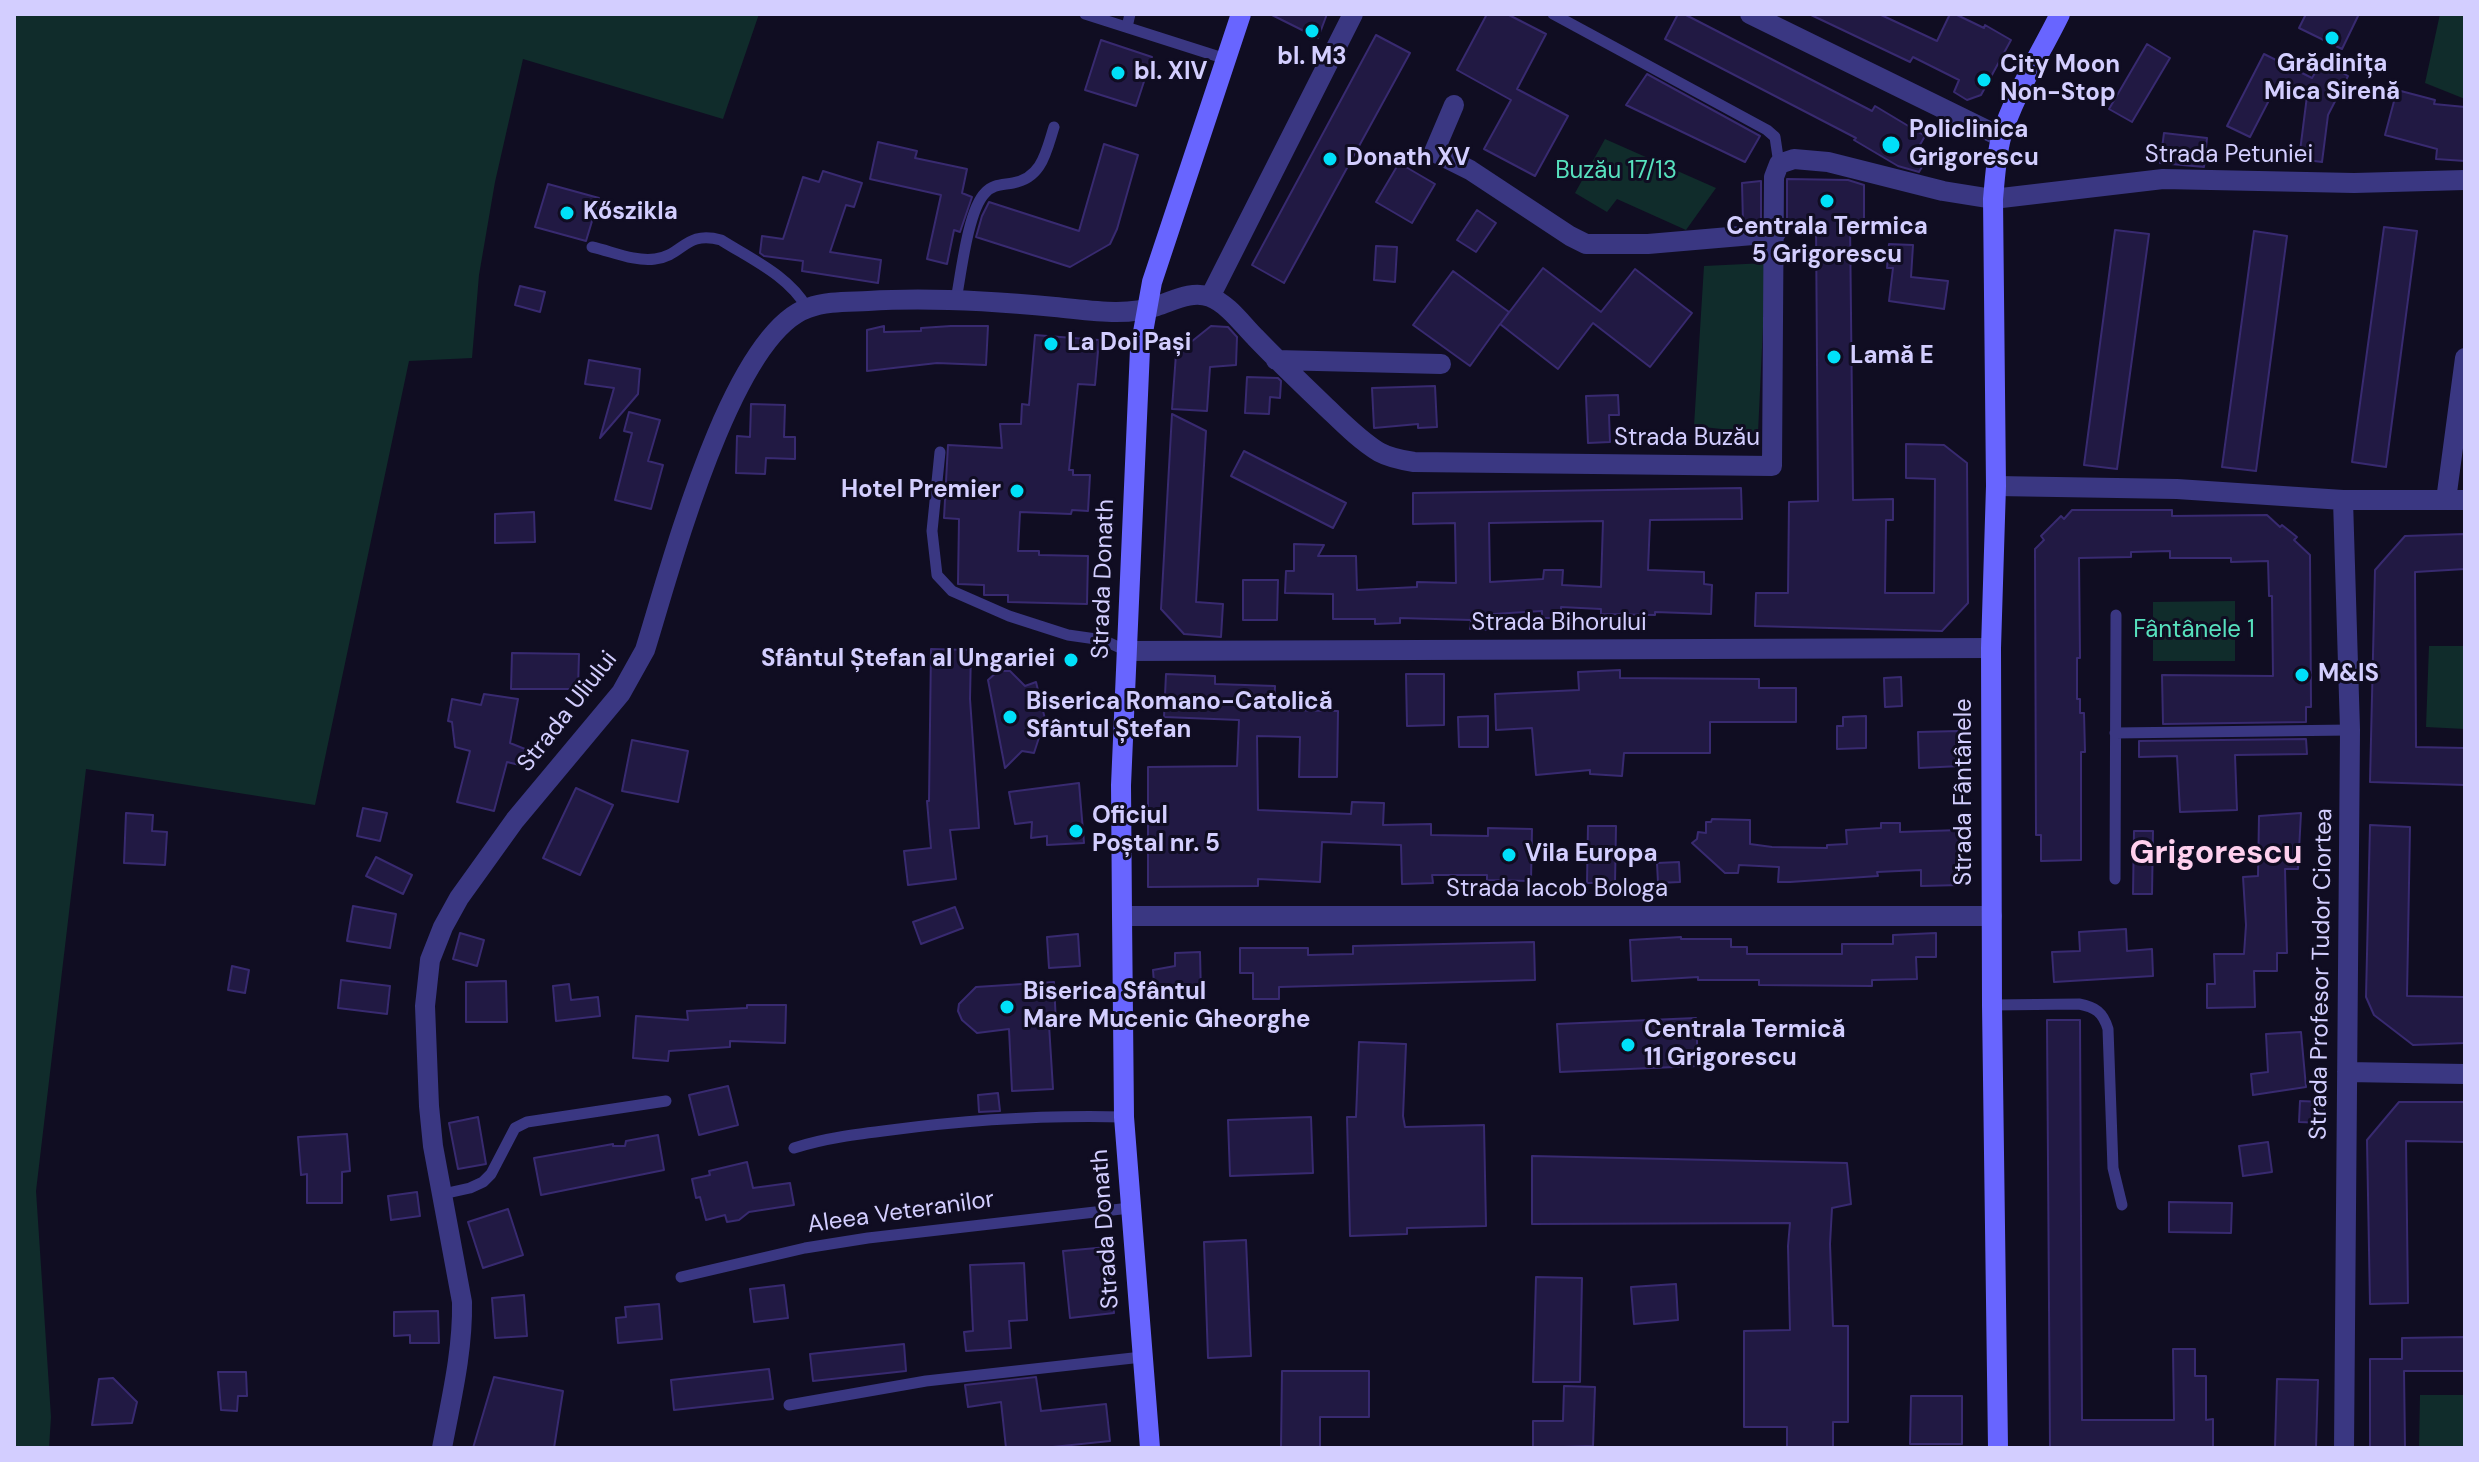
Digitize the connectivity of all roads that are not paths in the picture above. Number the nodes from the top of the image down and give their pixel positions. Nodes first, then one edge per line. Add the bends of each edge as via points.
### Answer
1 (1085, 14) edge
2 (1130, 14) edge
3 (1241, 14) edge
4 (1353, 14) edge
5 (1553, 14) edge
6 (1750, 14) edge
7 (2060, 14) edge
8 (1127, 27) junction
9 (1226, 59) junction
10 (1454, 105) dead end
11 (1054, 127) dead end
12 (2001, 137) junction
13 (1779, 164) junction
14 (2465, 180) edge
15 (1993, 199) junction
16 (1776, 233) junction
17 (592, 247) dead end
18 (1210, 297) junction
19 (956, 300) junction
20 (807, 308) junction
21 (1146, 309) junction
22 (2465, 358) edge
23 (1276, 360) junction
24 (1441, 364) dead end
25 (940, 452) dead end
26 (1996, 486) junction
27 (2343, 500) junction
28 (2455, 500) edge
29 (2116, 615) dead end
30 (1991, 648) junction
31 (1127, 651) junction
32 (2350, 730) junction
33 (2115, 733) junction
34 (2115, 879) dead end
35 (1122, 916) junction
36 (1992, 916) junction
37 (1992, 1005) junction
38 (2347, 1072) junction
39 (2465, 1074) edge
40 (666, 1101) dead end
41 (1124, 1117) junction
42 (794, 1148) dead end
43 (443, 1194) junction
44 (2122, 1205) dead end
45 (1130, 1208) junction
46 (681, 1277) dead end
47 (1142, 1357) junction
48 (789, 1405) dead end
49 (442, 1448) edge
50 (1150, 1448) edge
51 (1998, 1448) edge
52 (2344, 1448) edge

1 - 8 lane
2 - 8 lane
3 - 9 main road, Strada Donath
4 - 18 street
5 - 13 lane via 1767,130 1775,137
6 - 12 street
7 - 12 main road, Strada Fântânele
8 - 9 lane
9 - 21 main road, Strada Donath
10 - 16 street via 1434,152 1586,244
11 - 19 lane via 1040,167 1029,178 994,185 983,194 973,213
12 - 15 main road, Strada Fântânele
13 - 15 street via 1794,159 1828,162
13 - 16 street, Strada Buzău via 1774,177
14 - 15 street, Strada Petuniei via 2163,179
15 - 26 main road, Strada Fântânele
16 - 23 street, Strada Buzău via 1772,466 1394,459 1352,432
17 - 20 lane via 658,259 708,236 789,284
18 - 21 street via 1179,298
18 - 23 street, Strada Buzău
19 - 20 street, Strada Uliului via 895,299
19 - 21 street, Strada Uliului via 1115,312
20 - 43 street, Strada Uliului via 779,327 728,407 704,461 634,672 515,820 443,927 430,960 425,1006 429,1106
21 - 31 main road, Strada Donath
22 - 28 street
23 - 24 street
25 - 31 lane via 932,531 937,575 944,583 1009,616
26 - 27 street via 2177,489
26 - 30 main road, Strada Fântânele
27 - 28 street
27 - 32 street, Strada Profesor Tudor Ciortea
29 - 33 lane
30 - 31 street, Strada Bihorului
30 - 36 main road, Strada Fântânele
31 - 35 main road, Strada Donath
32 - 33 lane
32 - 38 street, Strada Profesor Tudor Ciortea
33 - 34 lane
35 - 36 street, Strada Iacob Bologa
35 - 41 main road, Strada Donath
36 - 37 main road, Strada Fântânele
37 - 44 lane via 2079,1004 2105,1017 2113,1168
37 - 51 main road, Strada Fântânele
38 - 39 street
38 - 52 street, Strada Profesor Tudor Ciortea
40 - 43 lane via 527,1122 515,1128 483,1182
41 - 42 lane via 918,1126
41 - 45 main road, Strada Donath
43 - 49 street, Strada Uliului via 462,1328
45 - 46 lane, Aleea Veteranilor via 868,1238
45 - 47 main road, Strada Donath
47 - 48 lane via 926,1381
47 - 50 main road, Strada Donath

